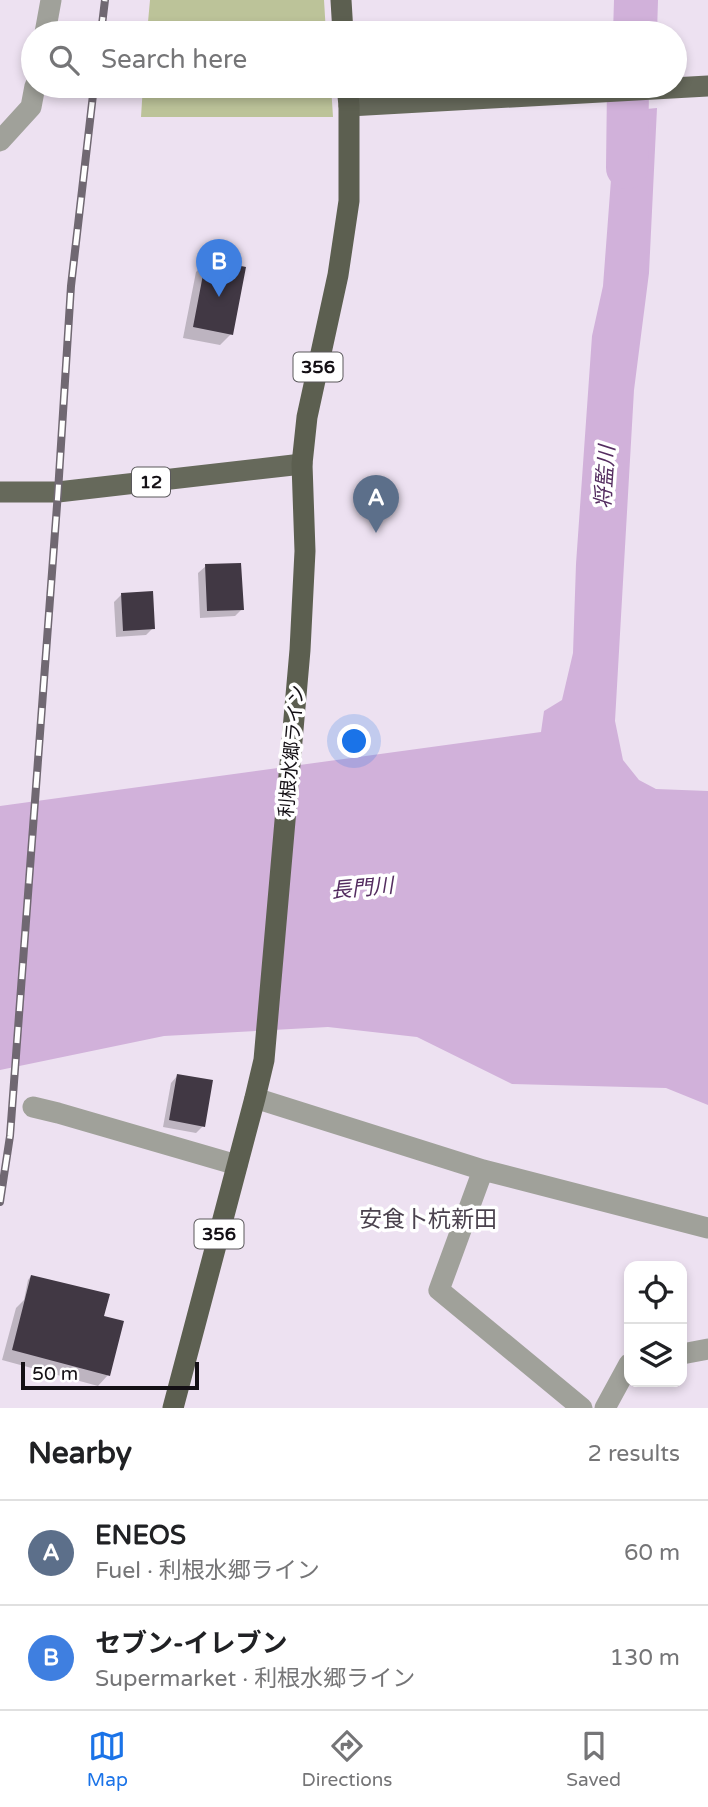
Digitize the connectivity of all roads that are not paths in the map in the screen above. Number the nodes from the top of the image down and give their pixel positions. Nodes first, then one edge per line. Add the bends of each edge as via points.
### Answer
1 (51, 0) edge
2 (341, 0) edge
3 (47, 21) edge
4 (342, 21) edge
5 (708, 86) edge
6 (687, 88) edge
7 (33, 98) edge
8 (348, 98) edge
9 (0, 141) edge
10 (302, 464) junction
11 (0, 492) edge
12 (255, 1098) junction
13 (33, 1107) dead end
14 (237, 1165) junction
15 (483, 1170) junction
16 (708, 1228) edge
17 (708, 1349) edge
18 (687, 1353) edge
19 (624, 1374) edge
20 (173, 1408) edge
21 (582, 1408) edge
22 (606, 1408) edge

1 - 3 street
2 - 4 highway
5 - 6 main road
7 - 9 street via 31,107
8 - 10 highway, 利根水郷ライン / 356 via 345,235 307,417
10 - 11 main road, 12 via 58,492
10 - 12 highway, 利根水郷ライン / 356 via 305,551 300,650 264,1060
12 - 14 highway, 利根水郷ライン / 356
12 - 15 street
13 - 14 street
14 - 20 highway, 利根水郷ライン / 356
15 - 16 street
15 - 21 street via 439,1290
17 - 18 street
19 - 22 street

